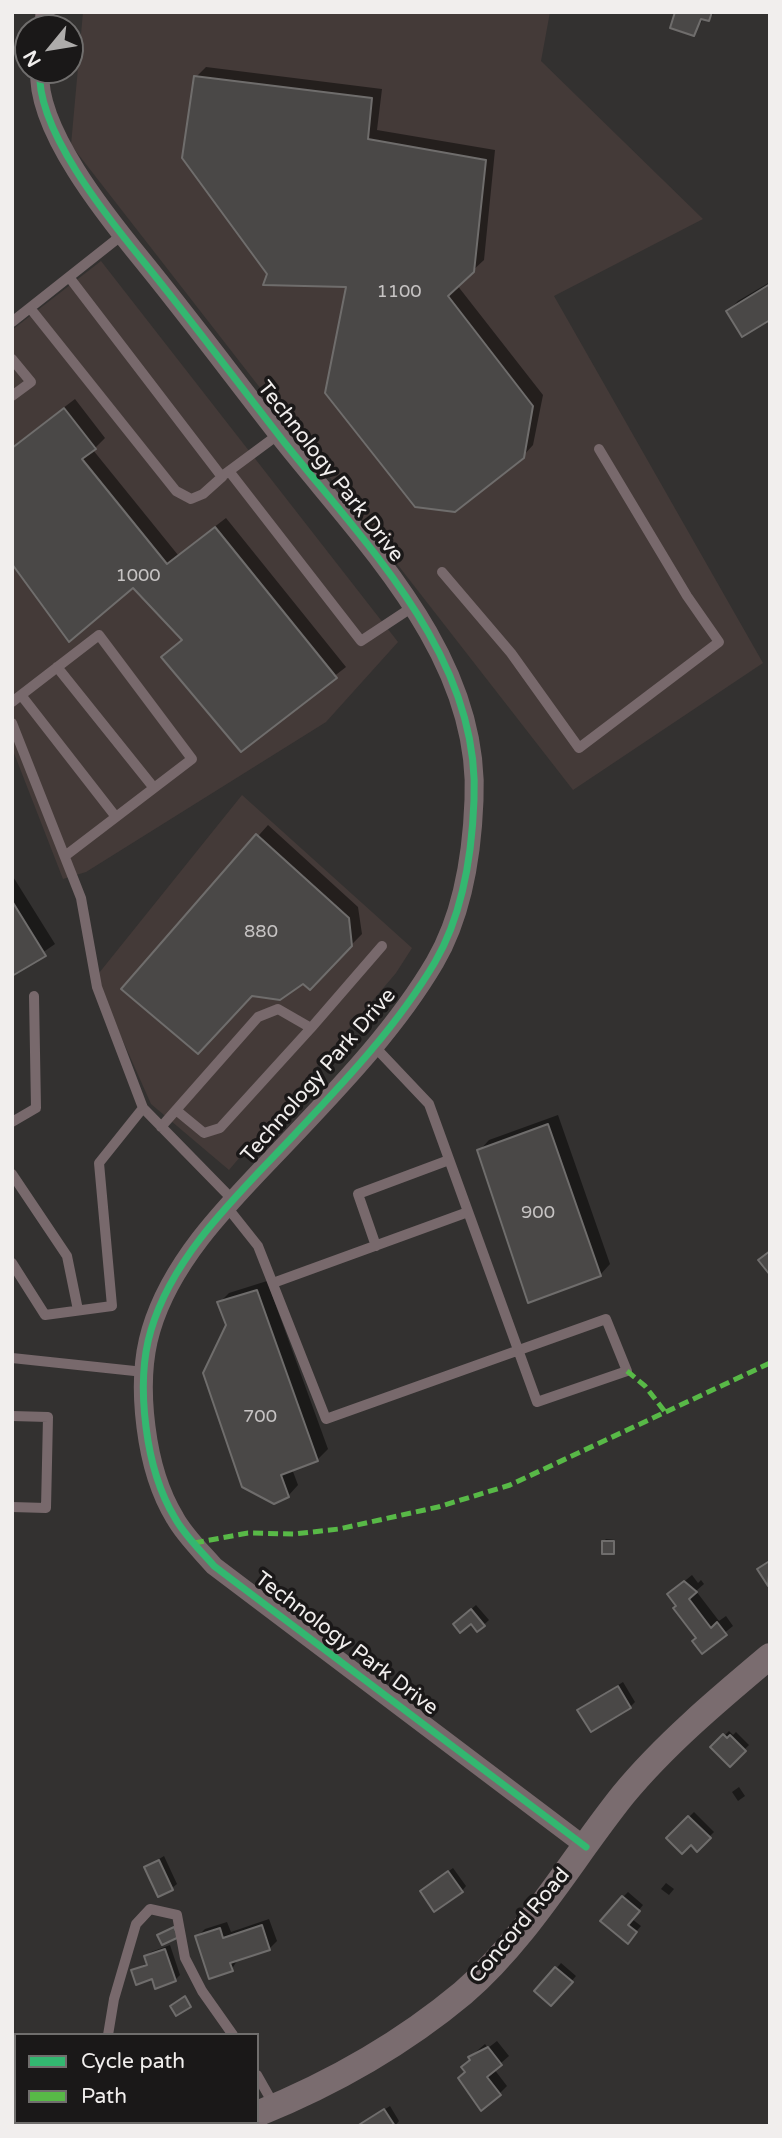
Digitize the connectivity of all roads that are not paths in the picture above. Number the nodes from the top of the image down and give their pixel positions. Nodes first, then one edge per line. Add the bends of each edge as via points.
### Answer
1 (40, 84) edge
2 (122, 235) junction
3 (69, 277) junction
4 (30, 308) junction
5 (12, 321) edge
6 (12, 359) edge
7 (12, 396) edge
8 (279, 434) junction
9 (599, 449) dead end
10 (226, 474) junction
11 (442, 572) dead end
12 (411, 608) junction
13 (57, 667) junction
14 (21, 695) junction
15 (12, 702) edge
16 (12, 723) edge
17 (154, 788) junction
18 (116, 817) junction
19 (65, 856) junction
20 (382, 946) dead end
21 (34, 996) dead end
22 (311, 1028) junction
23 (374, 1046) junction
24 (143, 1108) junction
25 (176, 1110) junction
26 (12, 1122) edge
27 (161, 1127) junction
28 (449, 1160) junction
29 (12, 1174) edge
30 (229, 1203) junction
31 (468, 1212) junction
32 (376, 1246) junction
33 (12, 1263) edge
34 (273, 1283) junction
35 (78, 1310) junction
36 (518, 1351) junction
37 (12, 1358) edge
38 (144, 1373) junction
39 (12, 1416) edge
40 (12, 1507) edge
41 (770, 1656) edge
42 (586, 1847) junction
43 (108, 2033) edge
44 (232, 2033) edge
45 (259, 2083) edge
46 (266, 2114) edge

1 - 2 street, Technology Park Drive via 63,148
2 - 3 lane
2 - 8 street, Technology Park Drive
3 - 4 lane
3 - 10 lane
4 - 5 lane
4 - 10 lane via 176,491 191,499
6 - 7 lane via 31,382
8 - 10 lane
8 - 12 street, Technology Park Drive
9 - 11 lane via 719,642 579,748 511,653
10 - 12 lane via 361,641
12 - 23 street, Technology Park Drive via 447,669 464,712 475,795 469,858 456,912 438,957
13 - 14 lane
13 - 17 lane
13 - 17 lane via 99,635 192,759
14 - 15 lane
14 - 18 lane
16 - 19 lane
17 - 18 lane
18 - 19 lane
19 - 24 lane via 81,898 97,987
20 - 22 lane
21 - 26 lane via 36,1108
22 - 25 lane via 278,1009 258,1017
22 - 25 lane via 220,1128 204,1133
23 - 28 lane via 429,1104
23 - 30 street, Technology Park Drive
24 - 27 lane
24 - 35 lane via 99,1163 112,1306
25 - 27 lane
27 - 30 lane
28 - 31 lane
28 - 32 lane via 358,1194
29 - 35 lane via 67,1256
30 - 34 lane via 258,1246
30 - 38 street, Technology Park Drive via 162,1300 149,1334
31 - 32 lane
31 - 36 lane
32 - 34 lane
33 - 35 lane via 45,1315
34 - 36 lane via 326,1419
36 - 36 lane via 537,1402 627,1371 606,1319
37 - 38 lane
38 - 42 street, Technology Park Drive via 149,1457 161,1491 175,1519 214,1566
39 - 40 lane via 48,1417 46,1508
41 - 42 main road, Concord Road via 658,1758 624,1794
42 - 46 main road, Concord Road via 499,1956 464,1992 385,2050
43 - 44 lane via 136,1924 150,1909 177,1915 185,1958
45 - 46 lane

